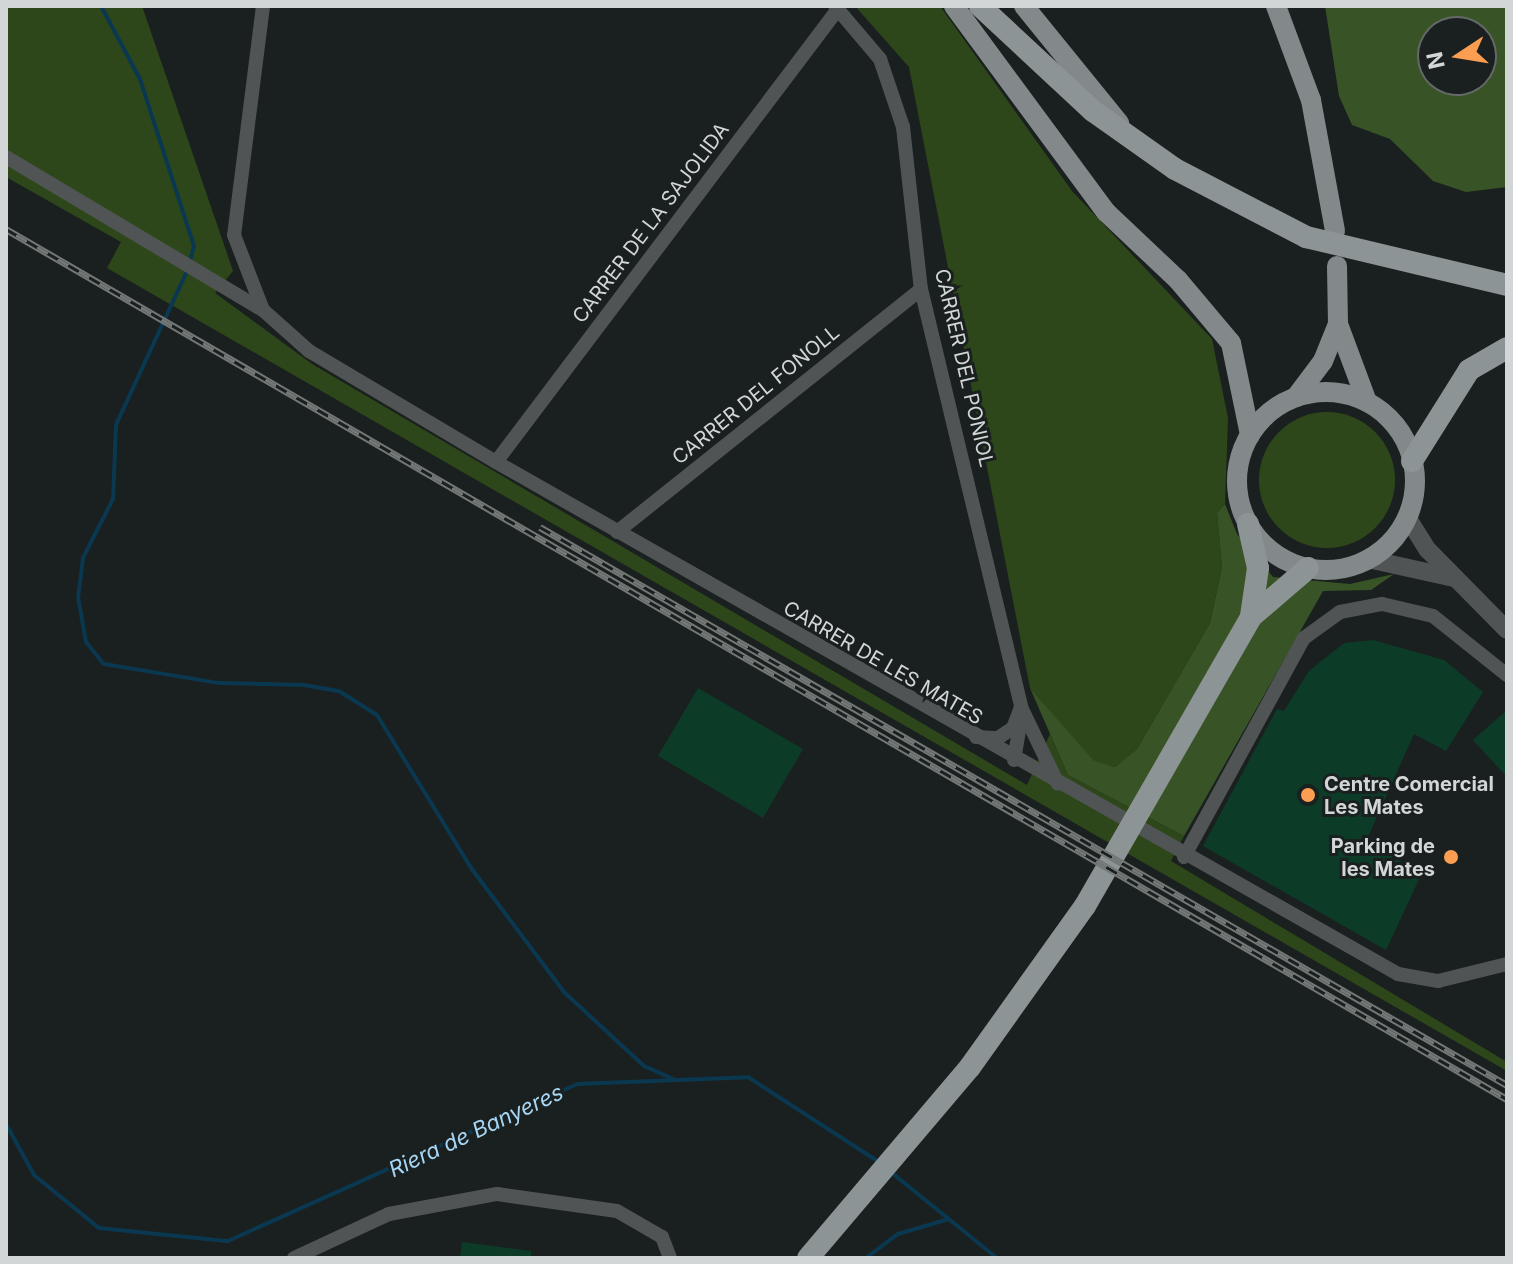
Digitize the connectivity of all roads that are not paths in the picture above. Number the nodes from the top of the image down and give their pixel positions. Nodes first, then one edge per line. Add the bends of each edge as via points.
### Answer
1 (263, 6) edge
2 (954, 6) edge
3 (980, 6) edge
4 (1024, 6) edge
5 (836, 7) edge
6 (1270, 10) edge
7 (1137, 144) junction
8 (6, 157) edge
9 (1335, 231) dead end
10 (1337, 266) dead end
11 (1507, 285) edge
12 (921, 289) junction
13 (263, 310) junction
14 (1338, 324) junction
15 (1503, 349) edge
16 (1296, 397) junction
17 (1367, 402) junction
18 (1250, 435) junction
19 (1412, 461) junction
20 (496, 462) junction
21 (1407, 517) junction
22 (1248, 524) junction
23 (617, 532) junction
24 (1368, 559) junction
25 (1308, 568) junction
26 (1457, 579) junction
27 (1251, 617) junction
28 (1507, 630) edge
29 (1507, 675) edge
30 (1021, 707) junction
31 (964, 732) junction
32 (1014, 760) junction
33 (1058, 784) junction
34 (1184, 857) junction
35 (1507, 964) edge
36 (294, 1258) edge
37 (670, 1258) edge
38 (808, 1258) edge

1 - 13 street via 234,235
2 - 18 main road via 1106,212 1178,280 1231,343
3 - 7 highway via 1020,49
4 - 7 main road via 1045,40
5 - 12 street, CARRER DEL PONIOL via 880,59 903,127
5 - 20 street, CARRER DE LA SAJOLIDA
6 - 9 main road via 1311,100
7 - 11 highway via 1306,237 1361,255
8 - 13 street, CARRER DE LES MATES
10 - 14 main road
12 - 23 street, CARRER DEL FONOLL
12 - 30 street, CARRER DEL PONIOL
13 - 20 street, CARRER DE LES MATES via 309,351
14 - 16 main road via 1323,361
14 - 17 main road
15 - 19 highway via 1469,370
16 - 17 main road via 1332,392
16 - 18 main road
17 - 19 main road via 1396,427
18 - 22 main road via 1238,472
19 - 21 main road
20 - 23 street, CARRER DE LES MATES
21 - 24 main road
21 - 26 street
22 - 25 main road via 1274,552
22 - 27 highway via 1258,568
23 - 31 street, CARRER DE LES MATES
24 - 25 main road
24 - 26 street
25 - 27 highway
26 - 28 street
27 - 38 highway via 1085,906 912,1135
29 - 34 street via 1433,616 1382,604 1340,612 1304,638
30 - 31 street via 1013,728 998,738
30 - 32 street, CARRER DEL PONIOL
30 - 33 street, CARRER DEL PONIOL
31 - 32 street, CARRER DE LES MATES
32 - 33 street, CARRER DE LES MATES
33 - 34 street, CARRER DE LES MATES
34 - 35 street, CARRER DE LES MATES via 1398,974 1438,981
36 - 37 street via 389,1214 497,1194 617,1211 662,1237

